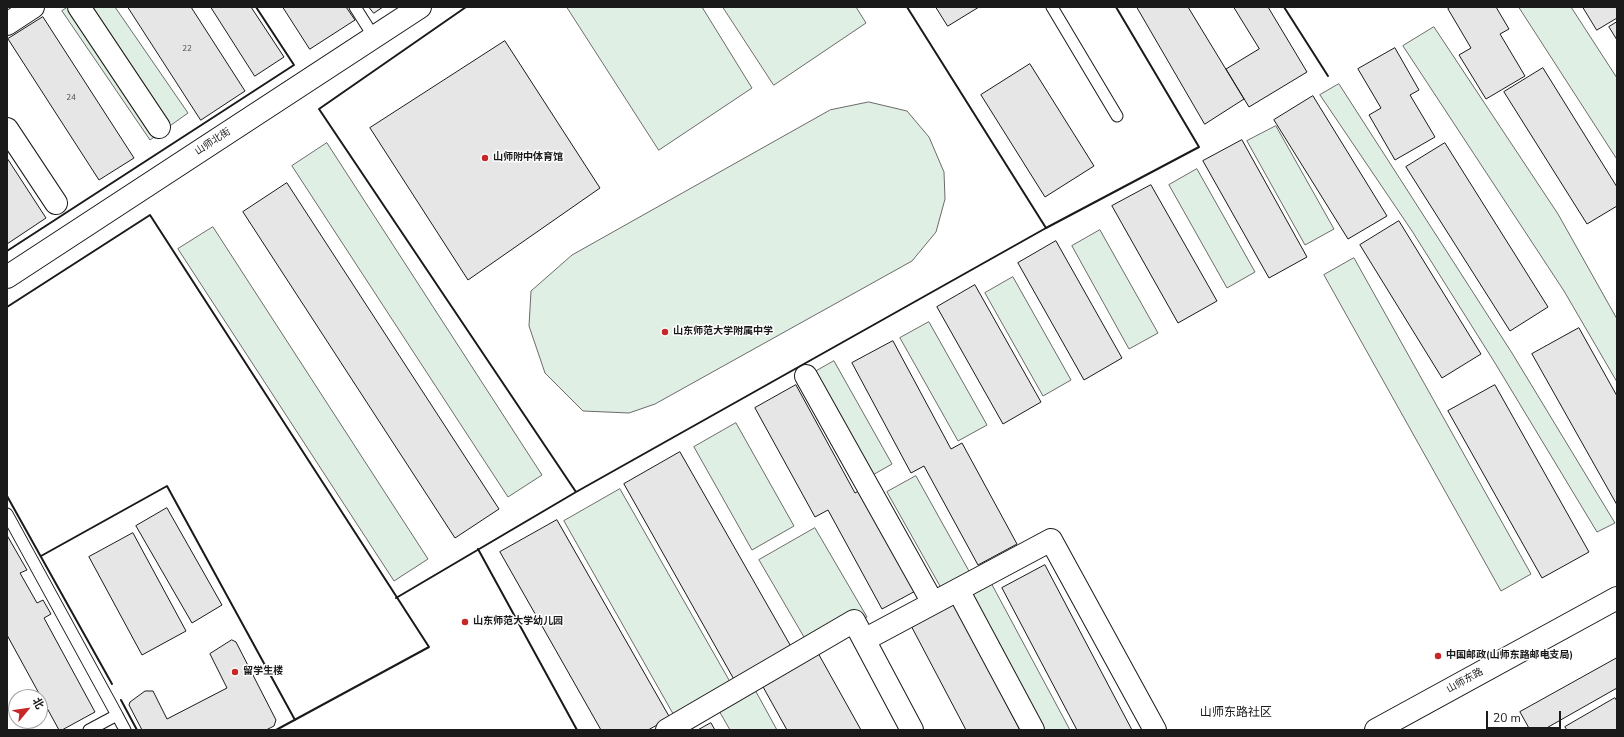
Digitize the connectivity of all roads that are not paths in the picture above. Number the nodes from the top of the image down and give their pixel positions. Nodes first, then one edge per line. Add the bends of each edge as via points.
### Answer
1 (33, 7) edge
2 (79, 7) edge
3 (355, 7) edge
4 (420, 7) edge
5 (1052, 7) edge
6 (7, 24) edge
7 (374, 36) junction
8 (1117, 116) dead end
9 (159, 127) dead end
10 (7, 129) edge
11 (56, 203) dead end
12 (7, 277) edge
13 (806, 376) dead end
14 (7, 514) edge
15 (958, 590) junction
16 (1617, 598) edge
17 (933, 603) junction
18 (864, 640) junction
19 (117, 714) junction
20 (89, 730) edge
21 (125, 730) edge
22 (668, 730) edge
23 (912, 730) edge
24 (1033, 730) edge
25 (1154, 730) edge
26 (1376, 730) edge

1 - 6 street
2 - 9 street
3 - 7 lane
4 - 7 street, 山师北街
5 - 8 lane
7 - 12 street, 山师北街
10 - 11 street
13 - 17 street
14 - 19 lane
15 - 17 street
15 - 24 street
15 - 25 street via 1051,540
16 - 26 street, 山师东路
17 - 18 street
18 - 22 street via 854,621
18 - 23 street
19 - 20 lane
19 - 21 lane

